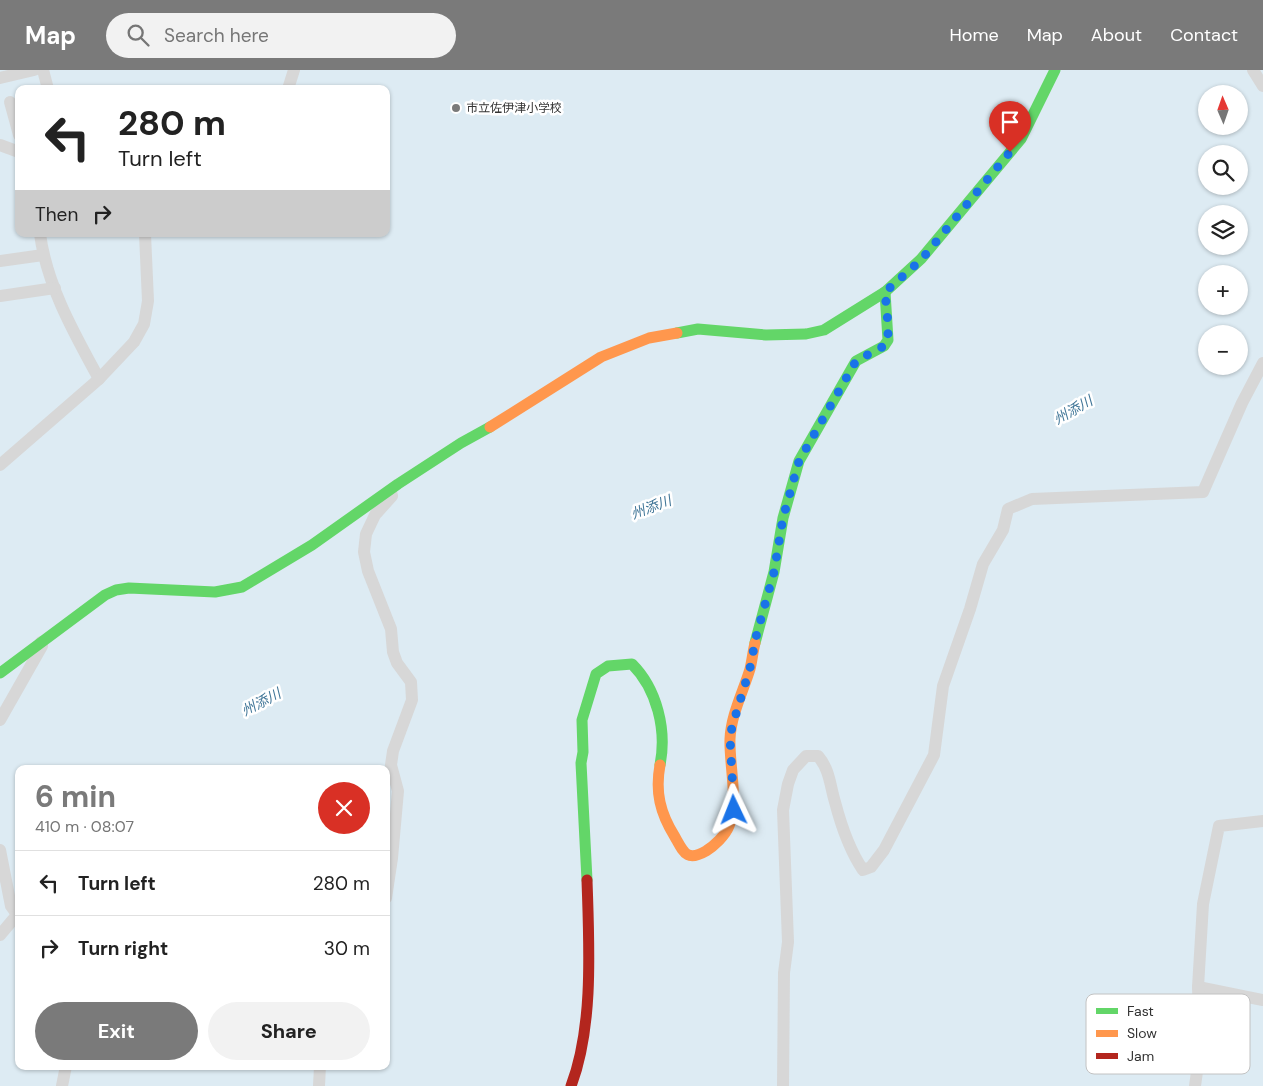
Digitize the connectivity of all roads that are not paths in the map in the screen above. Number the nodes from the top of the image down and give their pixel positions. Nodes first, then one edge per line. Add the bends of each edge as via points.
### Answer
1 (34, 70) edge
2 (43, 70) edge
3 (294, 70) edge
4 (1055, 70) edge
5 (1253, 70) edge
6 (0, 78) edge
7 (47, 85) edge
8 (289, 85) edge
9 (1263, 86) edge
10 (10, 102) dead end
11 (15, 120) edge
12 (0, 145) edge
13 (15, 151) edge
14 (40, 237) edge
15 (145, 237) edge
16 (43, 255) junction
17 (0, 261) edge
18 (55, 288) junction
19 (885, 292) junction
20 (0, 296) edge
21 (1263, 363) edge
22 (99, 379) junction
23 (0, 465) edge
24 (390, 489) junction
25 (41, 642) junction
26 (0, 673) edge
27 (0, 720) edge
28 (1263, 821) edge
29 (0, 850) edge
30 (390, 871) edge
31 (15, 912) edge
32 (15, 919) edge
33 (0, 935) edge
34 (1198, 987) junction
35 (1198, 994) edge
36 (1233, 994) edge
37 (1250, 997) edge
38 (1263, 1000) edge
39 (65, 1070) edge
40 (320, 1070) edge
41 (62, 1086) edge
42 (319, 1086) edge
43 (571, 1086) edge
44 (783, 1086) edge

1 - 6 street
2 - 7 street
3 - 8 street
4 - 19 street via 1021,139 921,260
5 - 9 street
10 - 11 street
12 - 13 street
14 - 16 street
15 - 22 street via 148,302 144,324 134,342
16 - 17 street
16 - 18 street
18 - 20 street
18 - 22 street via 67,320
19 - 24 street via 824,330 766,335 698,329 649,338 601,357
19 - 43 street via 888,340 884,346 856,361 799,461 750,668 731,731 734,810 730,827 714,847 697,856 684,853 665,821 658,778 662,744 657,705 640,672 632,664 612,664 596,674 582,720 581,773 589,952 585,1033
21 - 44 street via 1203,492 1032,499 1008,509 1003,530 983,564 943,686 934,755 884,850 871,866 864,870 854,857 834,802 824,762 818,756 806,756 793,770 783,810 788,942 784,973
22 - 23 street
24 - 25 street via 312,545 242,587 215,592 149,588 116,590
24 - 30 street via 392,496 375,514 366,534 364,552 368,571 391,629 393,652 411,682 412,700 391,765 398,792
25 - 26 street
25 - 27 street via 42,646
28 - 34 street via 1219,826 1204,904
29 - 31 street via 8,895
32 - 33 street
34 - 35 street
34 - 36 street
37 - 38 street
39 - 41 street
40 - 42 street

